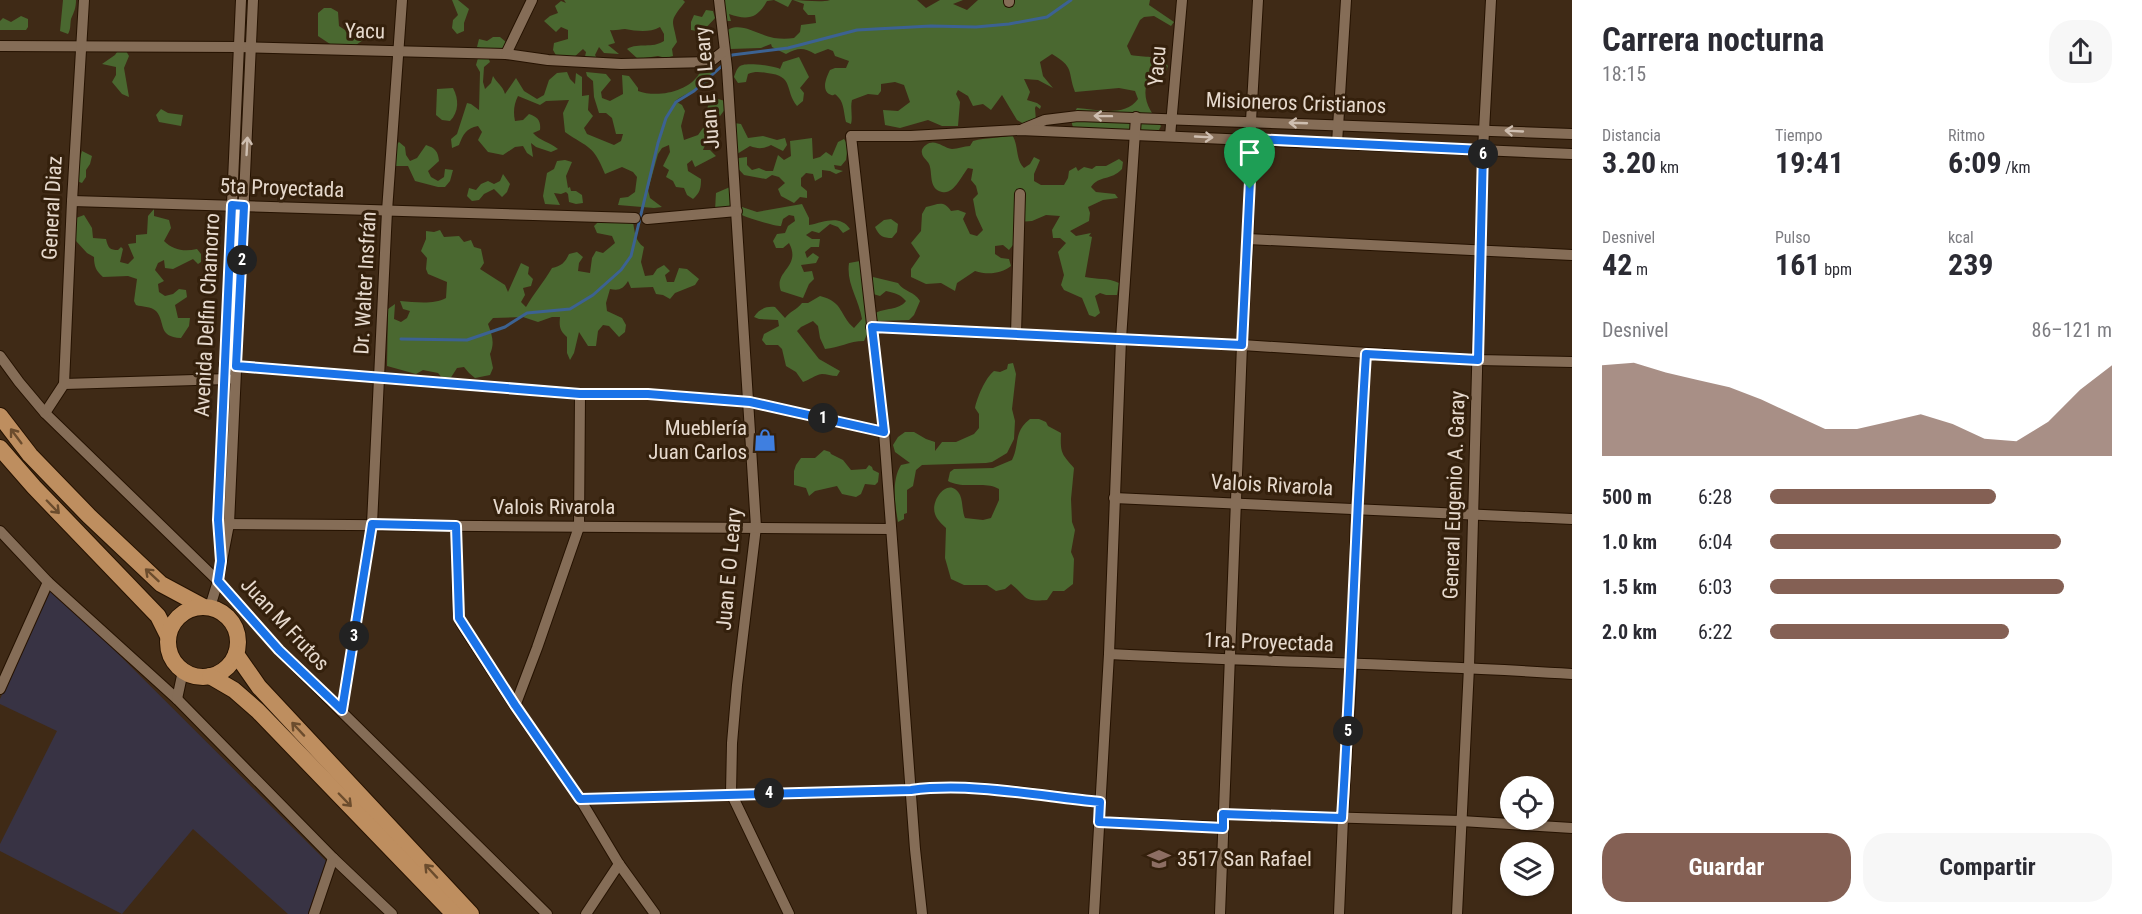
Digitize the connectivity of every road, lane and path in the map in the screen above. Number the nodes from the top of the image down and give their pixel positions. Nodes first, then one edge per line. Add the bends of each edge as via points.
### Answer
1 (84, 0) edge
2 (242, 0) edge
3 (253, 0) edge
4 (402, 0) edge
5 (532, 0) edge
6 (719, 0) edge
7 (1182, 0) edge
8 (1258, 0) edge
9 (1346, 0) edge
10 (1491, 0) edge
11 (0, 46) edge
12 (81, 46) junction
13 (245, 47) junction
14 (398, 51) junction
15 (506, 54) junction
16 (725, 54) junction
17 (1136, 117) junction
18 (1172, 118) junction
19 (1251, 121) junction
20 (1339, 125) junction
21 (1020, 130) junction
22 (1485, 130) junction
23 (1133, 134) junction
24 (1572, 134) edge
25 (1170, 136) junction
26 (1252, 139) junction
27 (1337, 143) junction
28 (1483, 150) junction
29 (1572, 154) edge
30 (1020, 194) dead end
31 (72, 201) junction
32 (232, 205) junction
33 (244, 206) junction
34 (387, 211) junction
35 (737, 211) junction
36 (635, 218) dead end
37 (647, 219) dead end
38 (1248, 239) junction
39 (1480, 250) junction
40 (1572, 255) edge
41 (872, 327) junction
42 (1016, 334) junction
43 (1122, 339) junction
44 (1242, 345) junction
45 (1366, 354) junction
46 (0, 356) edge
47 (1478, 360) junction
48 (1572, 362) edge
49 (224, 365) junction
50 (236, 366) junction
51 (380, 377) junction
52 (236, 378) junction
53 (224, 379) junction
54 (64, 384) junction
55 (580, 394) junction
56 (750, 402) junction
57 (45, 413) junction
58 (0, 416) edge
59 (884, 432) junction
60 (0, 448) edge
61 (1114, 498) junction
62 (1236, 502) junction
63 (1356, 508) junction
64 (1473, 513) junction
65 (1572, 519) edge
66 (223, 524) junction
67 (372, 524) junction
68 (456, 526) junction
69 (579, 527) junction
70 (756, 527) junction
71 (891, 529) junction
72 (0, 531) edge
73 (218, 581) junction
74 (48, 582) junction
75 (206, 606) junction
76 (168, 636) junction
77 (236, 654) junction
78 (1109, 654) junction
79 (1231, 660) junction
80 (1352, 665) junction
81 (1469, 667) junction
82 (183, 671) junction
83 (1572, 674) edge
84 (210, 676) junction
85 (0, 689) edge
86 (177, 699) junction
87 (515, 705) junction
88 (342, 710) junction
89 (911, 790) junction
90 (731, 794) junction
91 (580, 799) junction
92 (1100, 802) junction
93 (1223, 814) junction
94 (1342, 818) junction
95 (1461, 821) junction
96 (1099, 822) junction
97 (1223, 828) junction
98 (1572, 828) edge
99 (333, 858) junction
100 (619, 864) junction
101 (314, 914) edge
102 (392, 914) edge
103 (454, 914) edge
104 (471, 914) edge
105 (547, 914) edge
106 (586, 914) edge
107 (655, 914) edge
108 (789, 914) edge
109 (922, 914) edge
110 (1094, 914) edge
111 (1220, 914) edge
112 (1339, 914) edge
113 (1457, 914) edge

1 - 12 street, General Diaz
2 - 13 street, Avenida Delfin Chamorro
3 - 13 street, Avenida Delfin Chamorro
4 - 14 street, Dr. Walter Insfrán
5 - 15 street
6 - 16 street, Juan E O Leary
7 - 18 street, Yacu
8 - 19 street
9 - 20 street
10 - 22 street, General Eugenio A. Garay
11 - 12 street, Yacu
12 - 13 street, Yacu
12 - 31 street, General Diaz
13 - 14 street, Yacu
13 - 32 street, Avenida Delfin Chamorro
33 -> 13 street, Avenida Delfin Chamorro
14 - 15 street, Yacu
14 - 34 street, Dr. Walter Insfrán
15 - 16 street, Yacu via 621,64 710,62
16 - 35 street, Juan E O Leary
17 - 18 street, Misioneros Cristianos
17 -> 21 street, Misioneros Cristianos via 1056,118
17 - 23 street
18 - 19 street, Misioneros Cristianos
18 - 25 street, Yacu
20 -> 19 street, Misioneros Cristianos
19 - 26 street
20 - 22 street, Misioneros Cristianos
20 - 27 street
21 - 23 street, Misioneros Cristianos
21 - 41 street, Misioneros Cristianos via 851,136
24 -> 22 street, Misioneros Cristianos
22 - 28 street, General Eugenio A. Garay
23 - 25 street, Misioneros Cristianos
23 - 43 street
25 -> 26 street, Misioneros Cristianos
26 - 27 street, Misioneros Cristianos
26 - 38 street
27 - 28 street, Misioneros Cristianos
28 - 29 street, Misioneros Cristianos
28 - 39 street, General Eugenio A. Garay
30 - 42 street
31 - 32 street, 5ta Proyectada
31 - 54 street, General Diaz
32 - 33 street, 5ta Proyectada
32 - 49 street, Avenida Delfin Chamorro
33 - 34 street, 5ta Proyectada
33 - 50 street, Avenida Delfin Chamorro
34 - 36 street, 5ta Proyectada
34 - 51 street, Dr. Walter Insfrán
35 - 37 street
35 - 56 street, Juan E O Leary
38 - 39 street
38 - 44 street
39 - 40 street
39 - 47 street, General Eugenio A. Garay
41 - 42 street
41 - 59 street
42 - 43 street
43 - 44 street
43 - 61 street
44 - 45 street
44 - 62 street
45 - 47 street
45 - 63 street
46 - 57 street, Juan M Frutos
47 - 48 street
47 - 64 street, General Eugenio A. Garay
49 - 50 street
49 - 53 street, Avenida Delfin Chamorro
50 - 51 street
50 - 52 street, Avenida Delfin Chamorro
51 - 55 street
51 - 67 street, Dr. Walter Insfrán
52 - 53 street
52 - 66 street, Avenida Delfin Chamorro
53 - 54 street
53 - 66 street, Avenida Delfin Chamorro
54 - 57 street
55 - 56 street via 648,394
55 - 69 street
56 - 59 street
56 - 70 street, Juan E O Leary
57 - 73 street, Juan M Frutos
75 -> 58 highway via 161,584 30,455
59 - 71 street
60 -> 76 highway via 158,616
61 - 62 street, Valois Rivarola
61 - 78 street
62 - 63 street, Valois Rivarola
62 - 79 street
63 - 64 street, Valois Rivarola
63 - 80 street
64 - 65 street, Valois Rivarola
64 - 81 street, General Eugenio A. Garay
66 - 67 street, Valois Rivarola
66 - 73 street, Avenida Delfin Chamorro
67 - 68 street, Valois Rivarola
67 - 88 street, Dr. Walter Insfrán
68 - 69 street, Valois Rivarola
68 - 87 street via 459,618
69 - 70 street, Valois Rivarola
69 - 87 street
70 - 71 street, Valois Rivarola
70 - 90 street, Juan E O Leary via 737,684
71 - 89 street
72 - 74 street
73 - 75 street, Avenida Delfin Chamorro
73 - 88 street, Juan M Frutos via 279,650
74 - 85 street
74 - 86 street
75 - 76 highway via 183,612
75 - 77 highway via 224,613 234,624
76 - 82 highway via 170,656
77 - 84 highway via 223,670
104 -> 77 highway via 259,687
78 - 79 street, 1ra. Proyectada
78 - 92 street
79 - 80 street, 1ra. Proyectada
79 - 93 street
80 - 81 street, 1ra. Proyectada
80 - 94 street
81 - 83 street, 1ra. Proyectada
81 - 95 street, General Eugenio A. Garay
82 - 84 highway via 193,676
82 - 86 street
84 -> 103 highway via 258,711
86 - 99 street
87 - 91 street
88 - 105 street, Juan M Frutos
89 - 90 street
89 - 92 street via 984,790
89 - 109 street
90 - 91 street
90 - 108 street, Juan E O Leary
91 - 100 street
92 - 96 street
93 - 94 street
93 - 97 street
94 - 95 street
94 - 112 street
95 - 98 street
95 - 113 street, General Eugenio A. Garay
96 - 97 street
96 - 110 street
97 - 111 street
99 - 101 street
99 - 102 street
100 - 106 street
100 - 107 street

